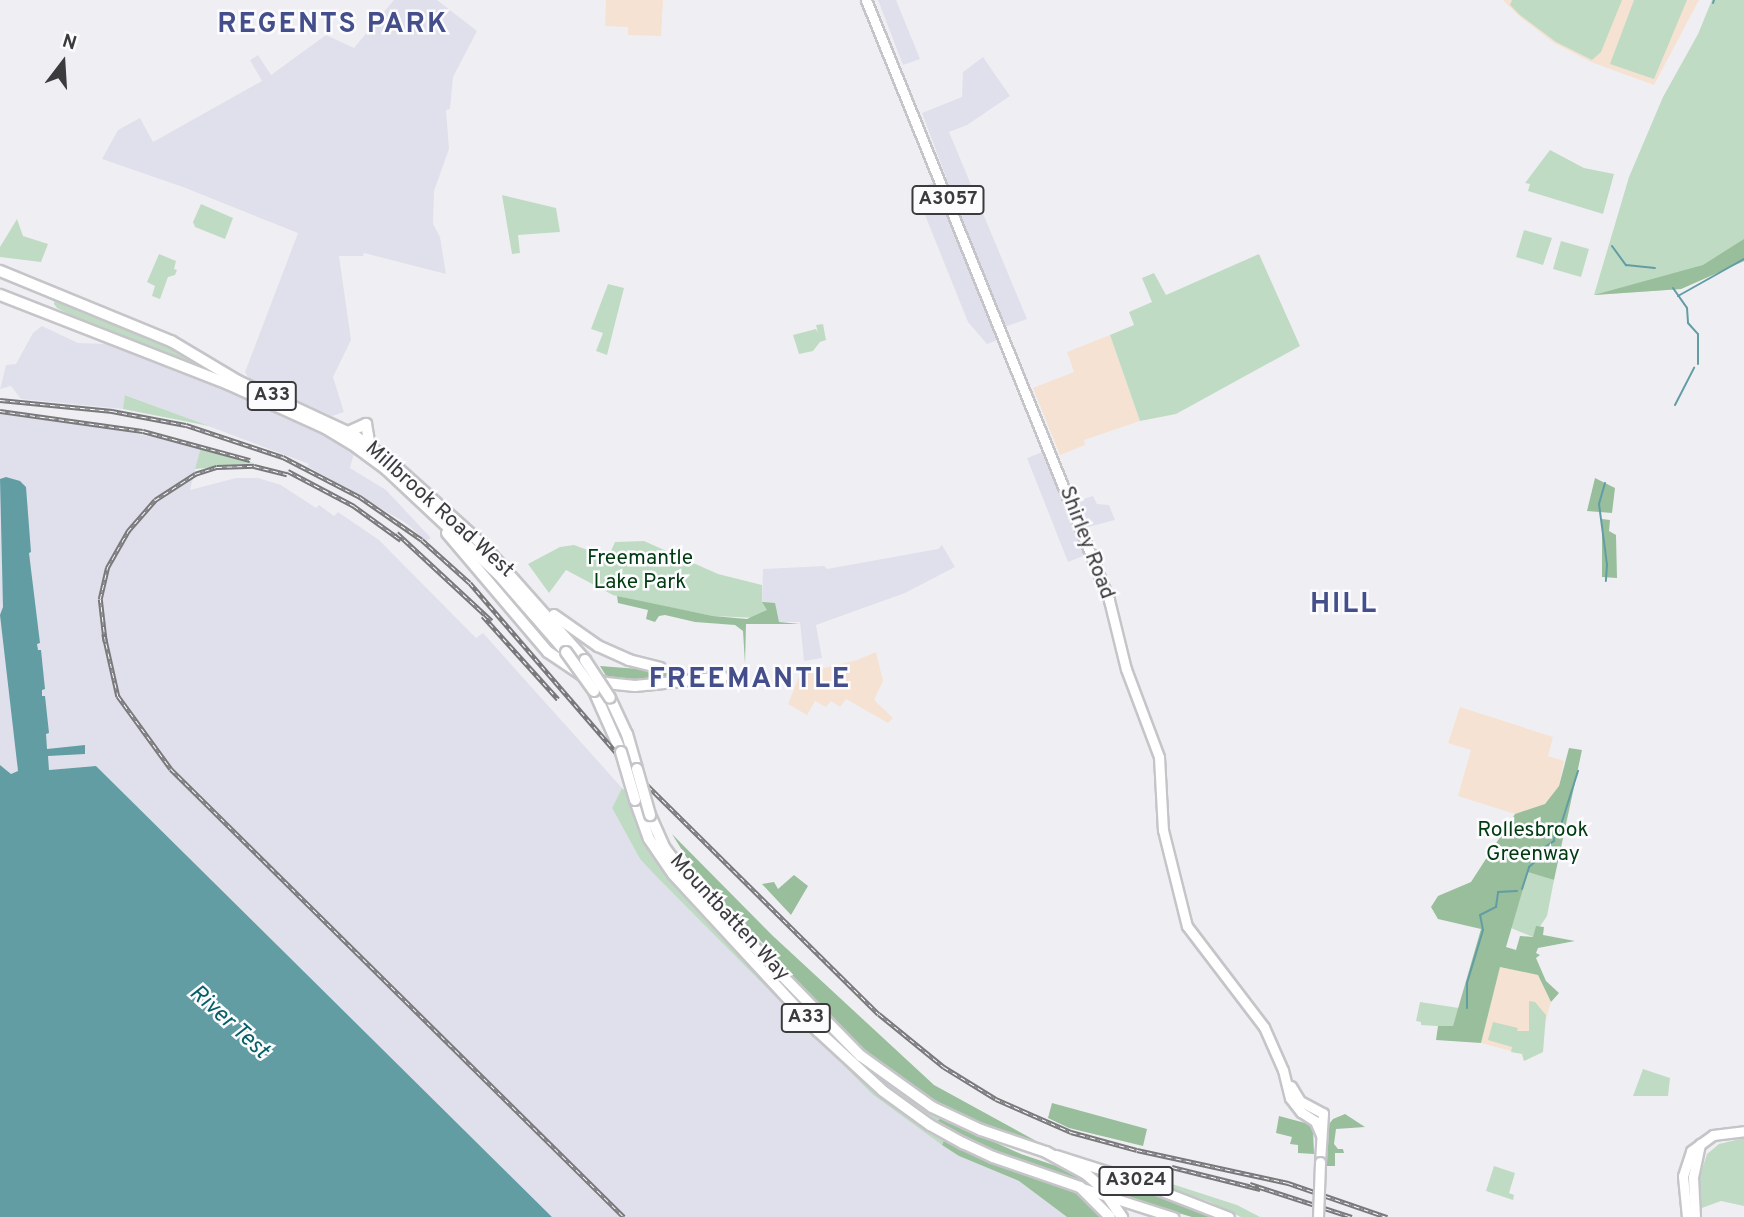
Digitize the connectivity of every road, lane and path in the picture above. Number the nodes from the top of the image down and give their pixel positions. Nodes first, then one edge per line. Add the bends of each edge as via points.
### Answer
1 (866, 0) edge
2 (0, 271) edge
3 (0, 295) edge
4 (348, 432) junction
5 (370, 446) junction
6 (423, 503) junction
7 (530, 594) junction
8 (566, 652) joint
9 (585, 660) joint
10 (660, 668) dead end
11 (723, 677) dead end
12 (1744, 1131) edge
13 (1700, 1144) junction
14 (1046, 1152) junction
15 (1080, 1187) junction
16 (1110, 1198) junction
17 (1110, 1217) edge
18 (1122, 1217) edge
19 (1173, 1217) edge
20 (1229, 1217) edge
21 (1318, 1217) edge
22 (1687, 1217) edge
23 (1695, 1217) edge

1 - 21 main road, Shirley Road / A3057, bridge via 1109,600 1126,669 1159,757 1163,830 1183,917 1195,941 1264,1027 1293,1103 1317,1117 1321,1135
2 - 4 highway, Millbrook Road West / A33 via 171,341 238,381
3 - 6 highway, Millbrook Road West / A33 via 228,384 325,428 386,470
4 - 5 highway, Millbrook Road West / A33
4 - 5 highway via 366,425
5 - 7 highway, Millbrook Road West / A33 via 483,545
6 - 8 highway, Millbrook Road West / A33 via 498,574
6 - 11 highway via 548,652 570,668 597,681 623,685
7 - 9 highway, Millbrook Road West / A33
7 - 10 highway via 597,646
8 - 15 highway, Mountbatten Way / A33, bridge via 594,691 621,752 649,839 673,874 818,1031 883,1091 930,1125 993,1157
9 - 14 highway, Mountbatten Way / A33, bridge via 627,734 664,847 689,880 861,1056 932,1107
12 - 13 main road via 1713,1135
13 - 22 main road via 1691,1151 1684,1169
13 - 23 main road via 1693,1177
14 - 16 highway, A33 via 1086,1174
14 - 20 main road, Mountbatten Way / A3024
15 - 16 main road, Mountbatten Way / A3024
15 - 17 highway, A33
16 - 18 highway, A33
16 - 19 main road, Mountbatten Way / A3024

